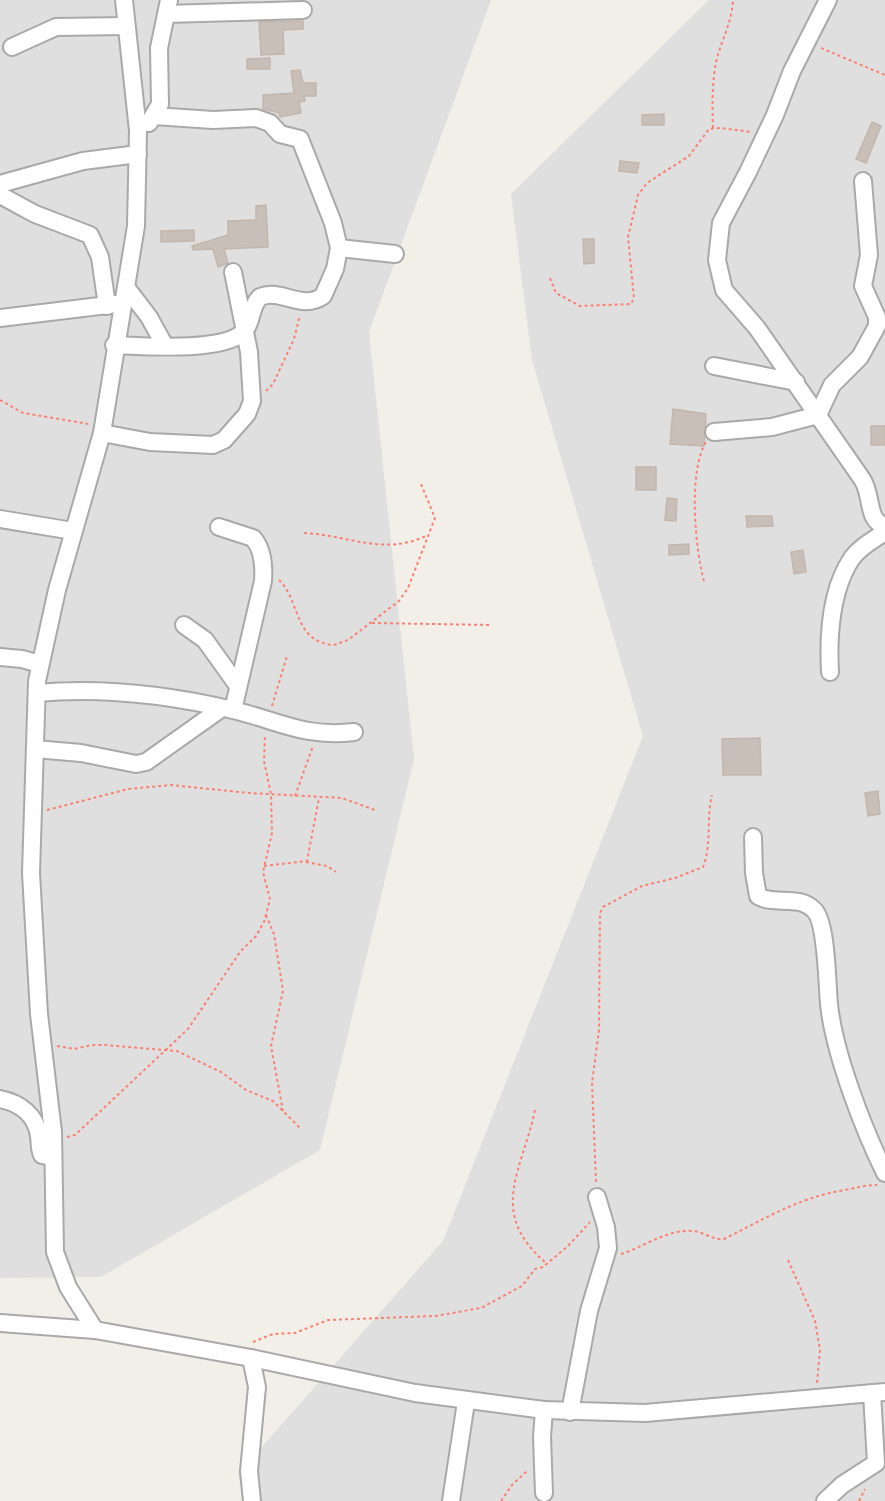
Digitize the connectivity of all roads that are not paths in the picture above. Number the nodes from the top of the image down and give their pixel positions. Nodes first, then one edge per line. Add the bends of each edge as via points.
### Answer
1 (124, 0) edge
2 (828, 0) edge
3 (167, 7) edge
4 (303, 10) dead end
5 (126, 26) junction
6 (12, 47) dead end
7 (154, 117) junction
8 (138, 131) junction
9 (138, 154) junction
10 (863, 181) dead end
11 (0, 184) edge
12 (0, 195) edge
13 (339, 248) junction
14 (395, 254) dead end
15 (233, 272) dead end
16 (119, 299) junction
17 (0, 318) edge
18 (245, 331) junction
19 (114, 345) junction
20 (165, 346) junction
21 (714, 366) dead end
22 (796, 382) junction
23 (818, 415) junction
24 (102, 430) junction
25 (714, 432) road end
26 (0, 519) edge
27 (885, 526) edge
28 (219, 527) dead end
29 (73, 531) junction
30 (885, 532) edge
31 (184, 625) dead end
32 (0, 657) edge
33 (40, 664) junction
34 (830, 672) dead end
35 (238, 686) junction
36 (37, 693) junction
37 (227, 709) junction
38 (354, 732) dead end
39 (35, 749) junction
40 (753, 837) dead end
41 (0, 1099) edge
42 (52, 1157) junction
43 (885, 1173) edge
44 (598, 1202) road end
45 (0, 1323) edge
46 (95, 1330) junction
47 (249, 1350) junction
48 (879, 1392) edge
49 (466, 1402) junction
50 (544, 1410) junction
51 (570, 1412) junction
52 (544, 1492) dead end
53 (252, 1501) edge
54 (451, 1501) edge
55 (825, 1501) edge

1 - 5 street
2 - 22 street via 721,223 717,260 724,290
3 - 4 street
3 - 7 street via 159,48 160,104
5 - 6 street via 56,27
5 - 8 street
7 - 8 street
7 - 13 street via 256,118 268,122 280,134 300,139
8 - 9 street
9 - 11 street via 83,161
9 - 16 street via 136,226
10 - 23 street via 869,255 863,286 877,326 860,357 832,385
12 - 16 street via 35,214 90,235
13 - 14 street
13 - 18 street via 323,296 314,301 295,301 276,294 260,297
15 - 18 street
16 - 17 street
16 - 19 street
16 - 20 street via 149,317
18 - 20 street via 212,343
18 - 24 street via 251,405 224,440 214,444 150,442
19 - 20 street
19 - 24 street
21 - 22 street
22 - 23 street
23 - 25 street via 772,427
23 - 27 street via 869,490 874,520
24 - 29 street
26 - 29 street
28 - 35 street via 253,538 262,563 263,581
29 - 33 street
30 - 34 street via 862,548 842,579 829,644
31 - 35 street via 206,640
32 - 33 street
33 - 36 street
35 - 37 street
36 - 37 street via 102,690
36 - 39 street
37 - 38 street via 315,734
37 - 39 street via 146,762 136,764 70,751
39 - 42 street via 32,923
40 - 43 street via 758,896 807,905 818,917 832,1027
41 - 42 street via 14,1101 26,1110 36,1124 42,1155
42 - 46 street via 55,1252 68,1287
44 - 51 street via 608,1239
45 - 46 street
46 - 47 street
47 - 49 street
47 - 53 street via 257,1387 249,1471
48 - 51 street via 645,1413
48 - 55 street via 876,1463
49 - 50 street
49 - 54 street
50 - 51 street
50 - 52 street

